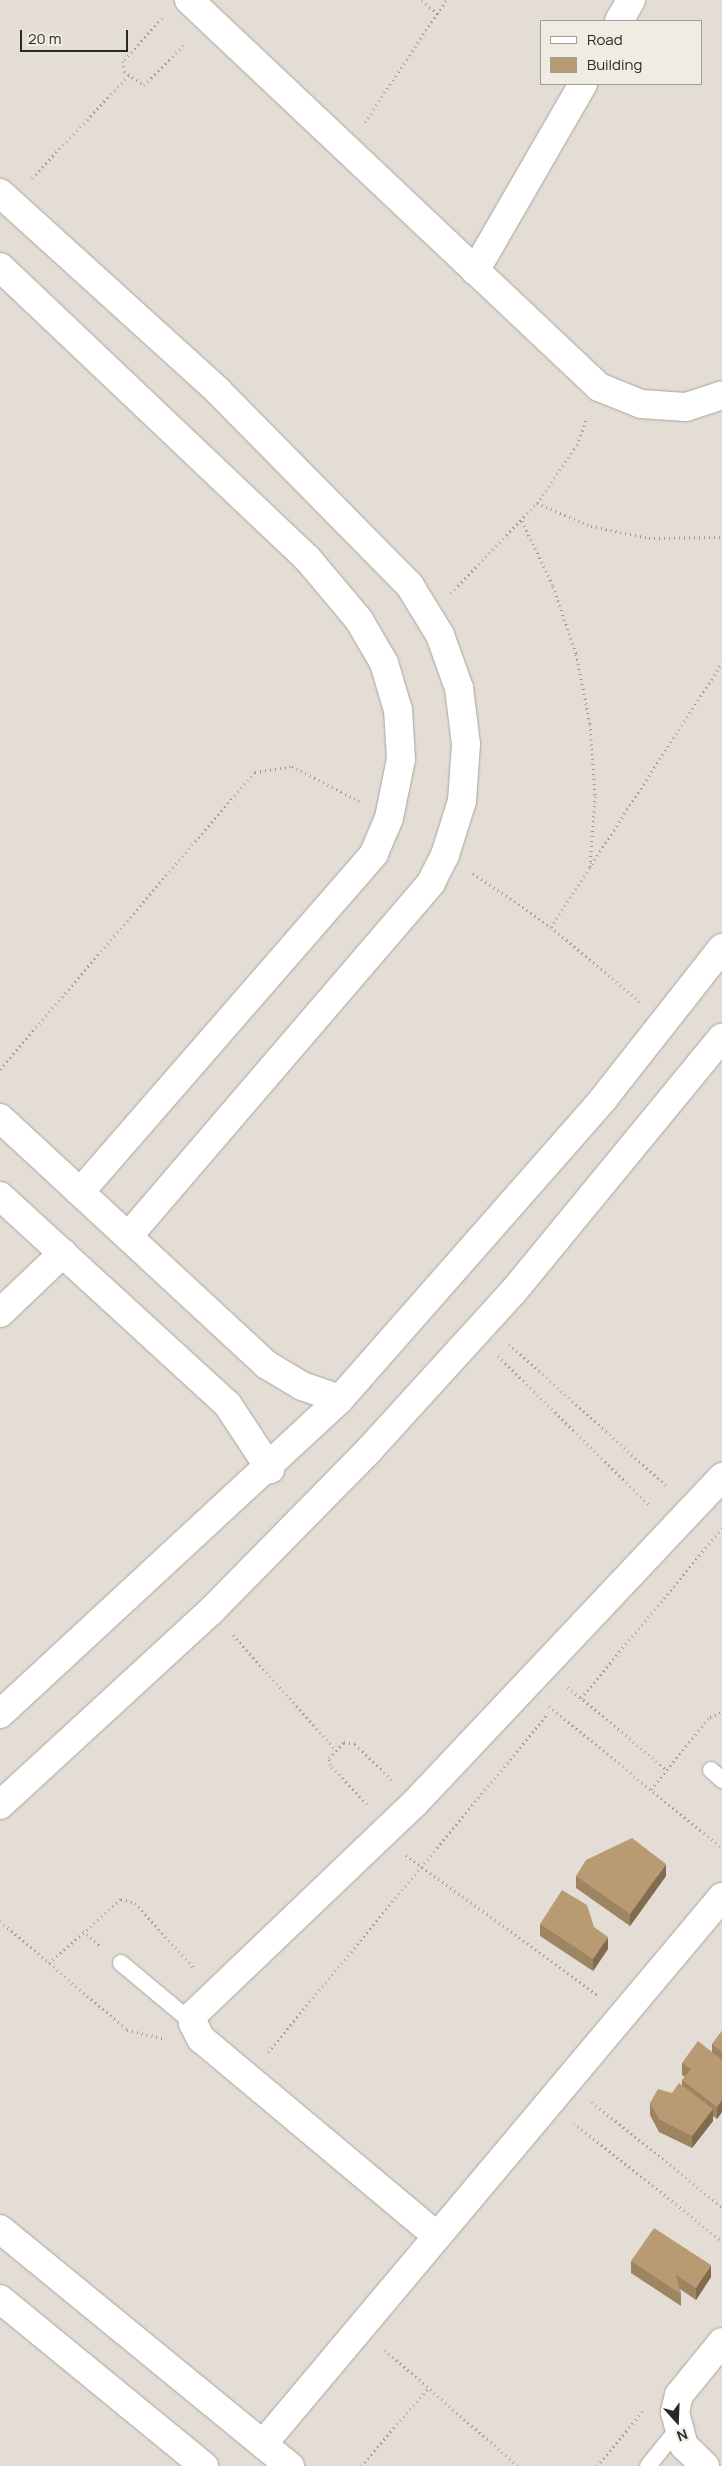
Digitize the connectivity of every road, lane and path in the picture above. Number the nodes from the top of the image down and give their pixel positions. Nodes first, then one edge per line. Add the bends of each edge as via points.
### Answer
1 (189, 0) edge
2 (422, 0) edge
3 (446, 0) edge
4 (631, 0) edge
5 (166, 14) dead end
6 (439, 15) junction
7 (209, 19) junction
8 (620, 20) edge
9 (129, 75) junction
10 (582, 85) edge
11 (346, 150) junction
12 (5, 197) edge
13 (0, 267) edge
14 (475, 272) junction
15 (599, 388) junction
16 (722, 395) edge
17 (537, 503) junction
18 (522, 522) junction
19 (722, 537) edge
20 (429, 616) junction
21 (722, 663) edge
22 (389, 818) junction
23 (445, 855) junction
24 (590, 867) junction
25 (551, 927) junction
26 (722, 948) edge
27 (663, 1022) junction
28 (722, 1038) edge
29 (0, 1068) edge
30 (0, 1118) edge
31 (80, 1192) junction
32 (0, 1196) edge
33 (128, 1236) junction
34 (62, 1252) junction
35 (0, 1313) edge
36 (480, 1328) junction
37 (340, 1400) junction
38 (270, 1469) junction
39 (722, 1477) edge
40 (692, 1510) junction
41 (722, 1528) edge
42 (674, 1530) junction
43 (211, 1611) junction
44 (536, 1679) junction
45 (581, 1698) junction
46 (552, 1708) junction
47 (722, 1712) edge
48 (0, 1714) edge
49 (336, 1750) junction
50 (667, 1770) junction
51 (651, 1789) junction
52 (415, 1803) junction
53 (0, 1805) edge
54 (386, 1832) junction
55 (722, 1848) edge
56 (422, 1866) junction
57 (722, 1897) edge
58 (0, 1921) edge
59 (121, 1963) dead end
60 (623, 2014) junction
61 (194, 2027) junction
62 (247, 2077) junction
63 (567, 2081) junction
64 (549, 2103) junction
65 (722, 2208) edge
66 (0, 2229) edge
67 (437, 2236) junction
68 (722, 2240) edge
69 (0, 2299) edge
70 (360, 2328) junction
71 (722, 2342) edge
72 (428, 2388) junction
73 (679, 2395) junction
74 (676, 2430) junction
75 (263, 2444) junction
76 (204, 2466) edge
77 (290, 2466) edge
78 (361, 2466) edge
79 (518, 2466) edge
80 (597, 2466) edge
81 (648, 2466) edge
82 (705, 2466) edge

1 - 7 street
2 - 6 path
3 - 6 path
4 - 8 street
5 - 9 path via 123,61
6 - 11 path
7 - 9 path via 148,83 138,83
7 - 11 street
9 - 12 path
10 - 14 street
11 - 14 street
12 - 20 street via 218,391 338,508 410,586
13 - 22 street via 247,498 359,620 384,663 398,710 401,759
14 - 15 street
15 - 16 street via 650,405 686,407
15 - 17 path via 577,444
17 - 18 path
17 - 19 path via 591,526 649,538
18 - 20 path
18 - 24 path via 553,586 576,654 590,724 595,796
20 - 23 street via 459,688 466,744 462,801
21 - 24 path
22 - 29 path via 303,770 279,765 255,772
22 - 31 street via 374,854
23 - 25 path
23 - 33 street via 431,883
24 - 25 path
25 - 27 path
26 - 27 street
27 - 37 street via 481,1242
28 - 36 street
30 - 31 street
31 - 33 street
32 - 34 street
33 - 37 street via 268,1365 302,1386
34 - 35 street
34 - 38 street via 228,1405
36 - 40 path
36 - 42 path
36 - 43 street via 370,1449
37 - 38 street
38 - 48 street
39 - 40 street
40 - 42 street
41 - 45 path
42 - 44 street
43 - 49 path
43 - 53 street
44 - 45 path
44 - 46 path
44 - 52 street
45 - 50 path
46 - 51 path
46 - 56 path
47 - 50 path via 710,1717
49 - 52 path via 352,1742
49 - 54 path via 329,1758 330,1765
50 - 51 path
51 - 55 path
52 - 54 street
54 - 56 path
54 - 61 street via 199,2005
56 - 60 path
56 - 62 path
57 - 60 street
58 - 61 path via 127,2030 161,2038
59 - 61 lane
60 - 63 street
61 - 62 street
62 - 67 street
63 - 64 street
63 - 65 path
64 - 67 street
64 - 68 path
66 - 75 street
67 - 70 street
69 - 76 street
70 - 72 path
70 - 75 street
71 - 73 street
72 - 78 path
72 - 79 path
73 - 74 street
73 - 80 path via 664,2394 650,2402
74 - 81 lane
74 - 82 street via 684,2446
75 - 77 street

